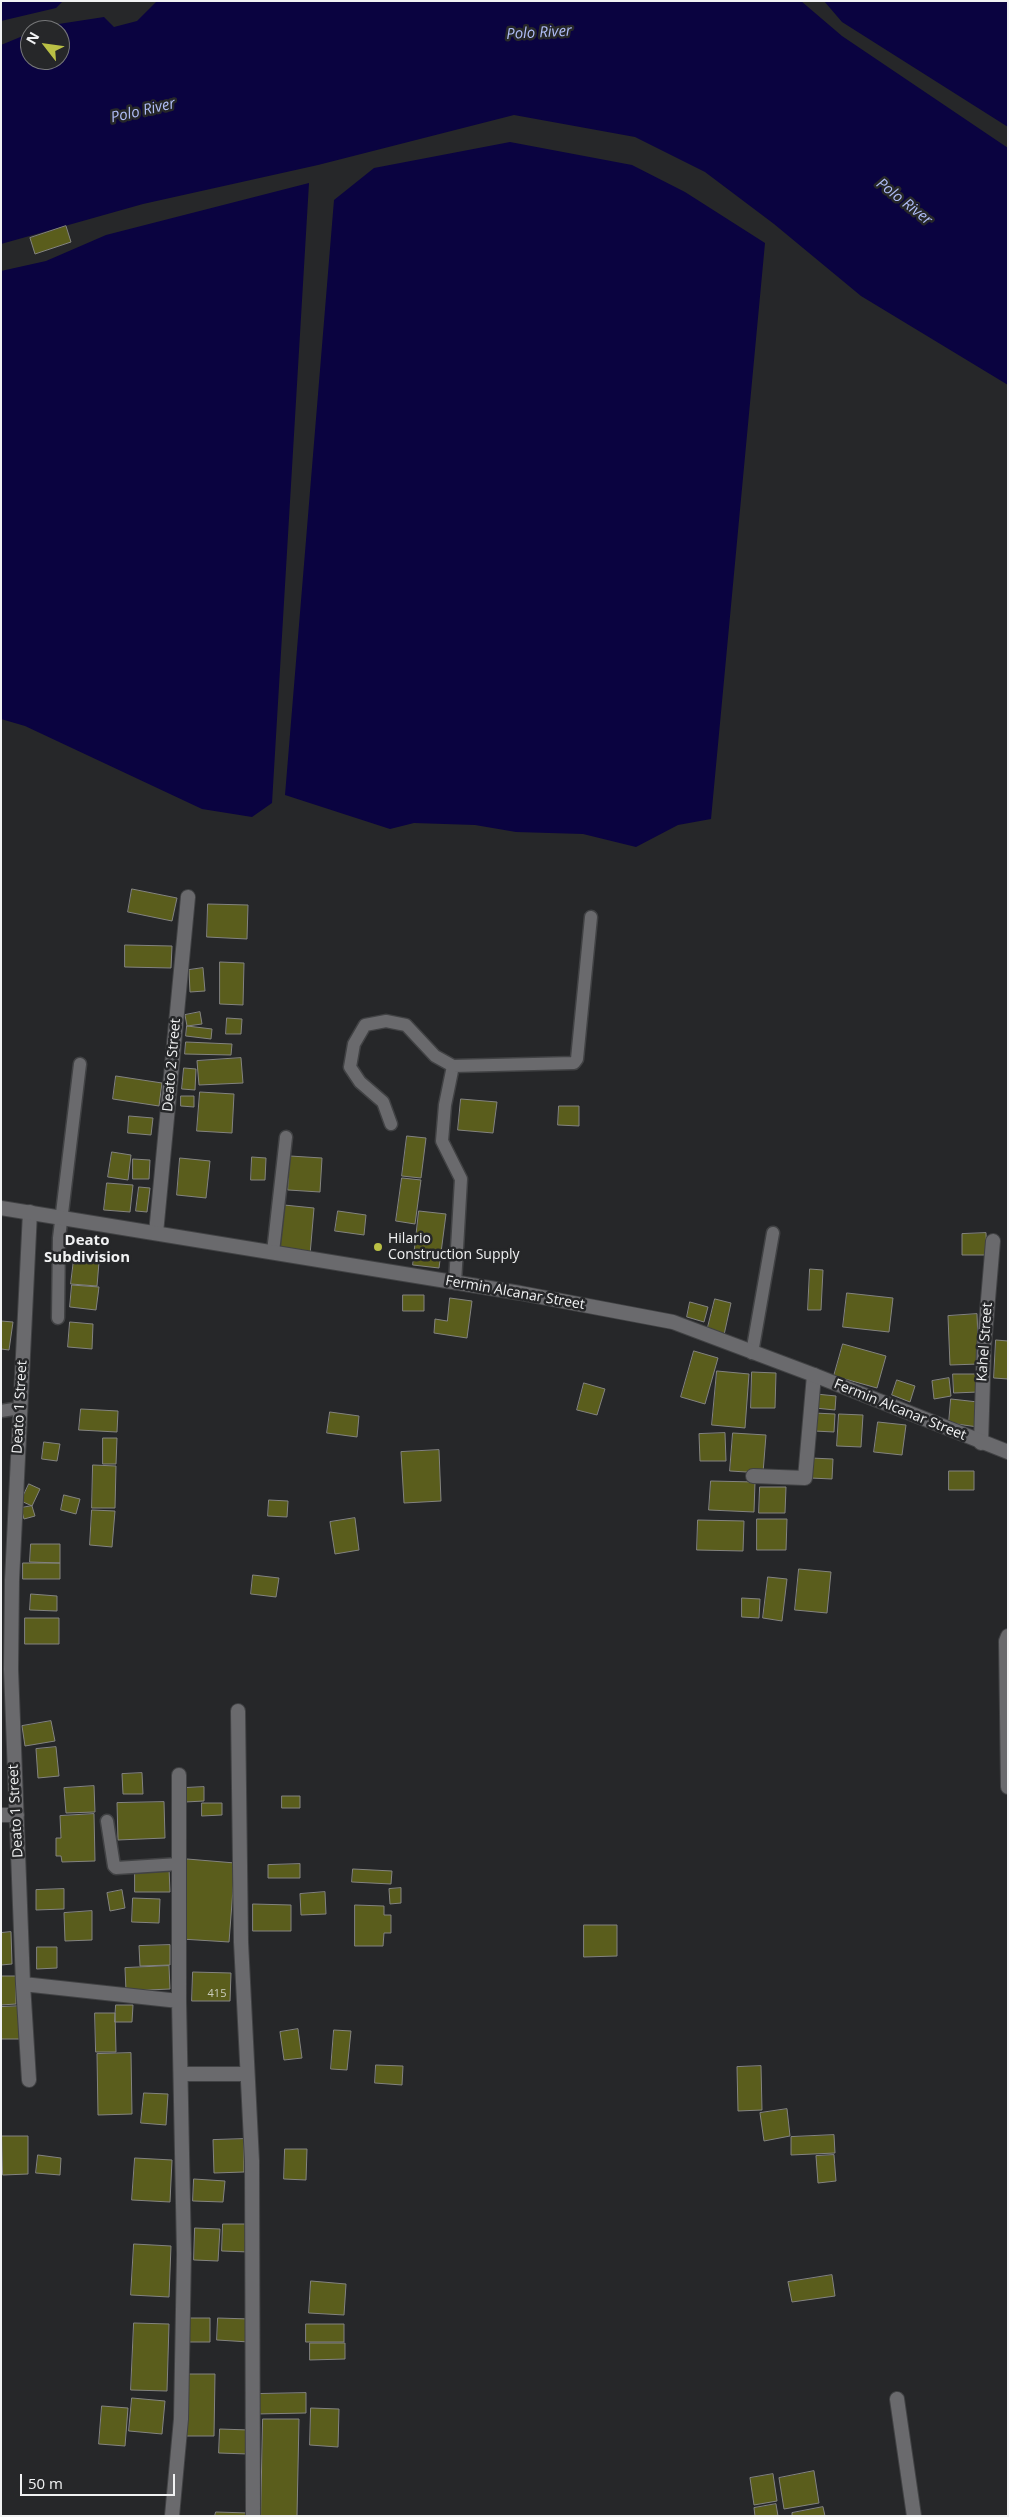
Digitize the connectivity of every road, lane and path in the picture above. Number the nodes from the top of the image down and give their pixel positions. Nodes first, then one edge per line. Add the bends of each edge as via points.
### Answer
1 (188, 897) dead end
2 (591, 917) dead end
3 (80, 1064) dead end
4 (453, 1066) junction
5 (391, 1124) dead end
6 (286, 1137) dead end
7 (1, 1208) edge
8 (30, 1212) junction
9 (62, 1218) junction
10 (773, 1232) dead end
11 (156, 1233) junction
12 (993, 1241) dead end
13 (273, 1252) junction
14 (455, 1282) junction
15 (58, 1318) dead end
16 (752, 1353) junction
17 (814, 1375) junction
18 (20, 1408) junction
19 (1, 1411) edge
20 (981, 1443) junction
21 (1008, 1452) edge
22 (753, 1476) dead end
23 (6, 1580) edge
24 (1008, 1636) edge
25 (6, 1669) edge
26 (238, 1712) dead end
27 (7, 1737) edge
28 (179, 1775) dead end
29 (1008, 1788) edge
30 (1, 1815) edge
31 (17, 1815) junction
32 (107, 1821) dead end
33 (179, 1864) junction
34 (23, 1984) junction
35 (179, 2001) junction
36 (182, 2074) junction
37 (247, 2074) junction
38 (29, 2080) dead end
39 (897, 2400) dead end
40 (172, 2516) edge
41 (254, 2516) edge
42 (914, 2516) edge

1 - 11 street, Deato 2 Street
2 - 4 lane via 577,1059 574,1063
3 - 9 lane
4 - 5 lane via 435,1056 406,1025 386,1021 365,1025 354,1044 350,1067 360,1082 383,1102
4 - 14 lane via 442,1141 462,1179
6 - 13 lane
7 - 8 street, Fermin Alcanar Street
8 - 9 street, Fermin Alcanar Street
8 - 18 street, Deato 1 Street
9 - 11 street, Fermin Alcanar Street
9 - 15 lane
10 - 16 lane
11 - 13 street, Fermin Alcanar Street
12 - 20 street, Kahel Street via 984,1346
13 - 14 street, Fermin Alcanar Street
14 - 16 street, Fermin Alcanar Street via 673,1322
16 - 17 street, Fermin Alcanar Street
17 - 20 street, Fermin Alcanar Street
17 - 22 street via 805,1478
18 - 19 lane
18 - 23 street, Deato 1 Street
20 - 21 street, Fermin Alcanar Street
23 - 25 street, Deato 1 Street
24 - 29 street
25 - 27 street, Deato 1 Street
26 - 37 street via 241,1942
27 - 31 street, Deato 1 Street
28 - 33 street
30 - 31 street
31 - 34 street, Deato 1 Street
32 - 33 lane via 116,1868
33 - 35 street
34 - 35 street
34 - 38 street, Deato 1 Street
35 - 36 street
36 - 37 street
36 - 40 street via 184,2254 181,2419
37 - 41 street via 252,2161
39 - 42 street

